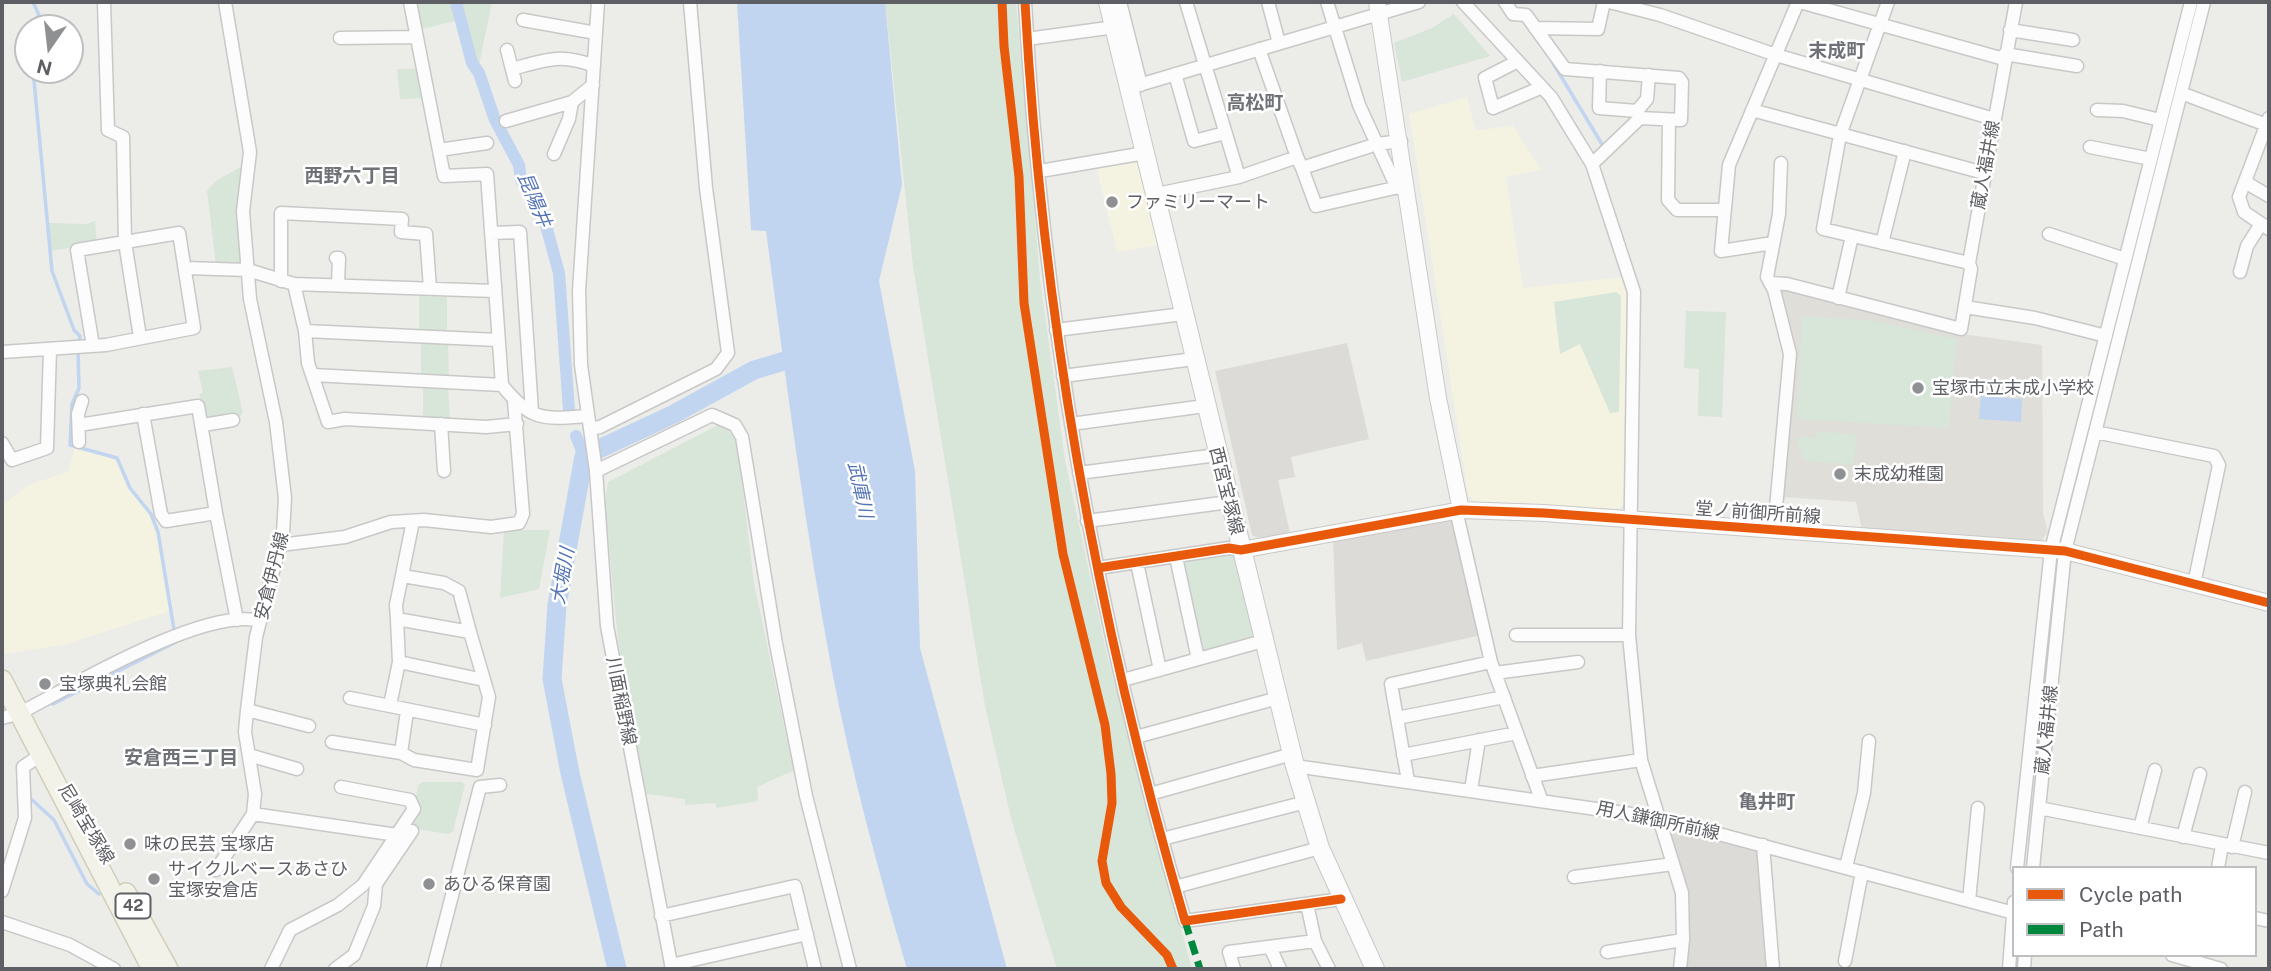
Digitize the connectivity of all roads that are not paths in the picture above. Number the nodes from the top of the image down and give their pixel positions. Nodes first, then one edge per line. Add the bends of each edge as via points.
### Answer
1 (104, 2) edge
2 (225, 2) edge
3 (410, 2) edge
4 (598, 2) edge
5 (690, 2) edge
6 (1025, 2) edge
7 (1108, 2) edge
8 (1120, 2) edge
9 (1186, 2) edge
10 (1268, 2) edge
11 (1327, 2) edge
12 (1419, 2) edge
13 (1463, 2) edge
14 (1504, 2) edge
15 (1604, 2) edge
16 (1609, 2) edge
17 (1799, 2) edge
18 (1888, 2) edge
19 (2191, 2) edge
20 (2204, 2) edge
21 (2013, 3) edge
22 (1827, 6) edge
23 (1378, 8) edge
24 (1661, 8) edge
25 (523, 20) dead end
26 (1879, 25) junction
27 (1115, 27) junction
28 (1334, 27) junction
29 (1535, 28) junction
30 (2010, 30) junction
31 (596, 33) junction
32 (417, 37) junction
33 (340, 38) dead end
34 (1027, 39) junction
35 (2073, 40) dead end
36 (1279, 43) junction
37 (1259, 49) junction
38 (507, 50) dead end
39 (1776, 55) junction
40 (2005, 56) junction
41 (1516, 62) junction
42 (594, 66) junction
43 (1204, 66) junction
44 (2077, 66) dead end
45 (1600, 71) junction
46 (1175, 75) junction
47 (1649, 75) junction
48 (1861, 80) junction
49 (593, 85) junction
50 (1135, 87) junction
51 (1540, 88) junction
52 (2181, 93) junction
53 (572, 102) junction
54 (1752, 110) junction
55 (2097, 110) dead end
56 (1638, 115) junction
57 (1994, 119) junction
58 (1670, 120) junction
59 (2161, 120) junction
60 (506, 121) dead end
61 (2268, 123) edge
62 (1225, 133) junction
63 (1840, 135) junction
64 (1401, 141) junction
65 (487, 143) dead end
66 (1377, 144) junction
67 (2090, 147) dead end
68 (439, 150) junction
69 (1905, 151) junction
70 (554, 153) dead end
71 (1145, 153) junction
72 (2151, 159) junction
73 (1300, 162) junction
74 (1781, 163) dead end
75 (1592, 164) junction
76 (1040, 171) junction
77 (1984, 173) junction
78 (1239, 177) junction
79 (2245, 182) junction
80 (1402, 187) junction
81 (1157, 194) junction
82 (2269, 197) edge
83 (1723, 211) junction
84 (2265, 227) edge
85 (491, 233) junction
86 (2049, 234) dead end
87 (1852, 236) junction
88 (125, 242) junction
89 (1773, 243) junction
90 (1882, 243) junction
91 (337, 258) dead end
92 (2125, 259) junction
93 (1969, 263) junction
94 (186, 268) junction
95 (248, 271) junction
96 (2240, 272) dead end
97 (281, 281) junction
98 (1770, 283) junction
99 (294, 284) junction
100 (338, 285) junction
101 (430, 288) junction
102 (494, 291) junction
103 (1838, 299) junction
104 (1965, 307) junction
105 (1183, 314) junction
106 (2111, 315) junction
107 (2124, 318) junction
108 (1056, 330) junction
109 (305, 331) junction
110 (2106, 336) junction
111 (140, 337) junction
112 (498, 341) junction
113 (93, 346) junction
114 (50, 349) junction
115 (2, 352) edge
116 (1194, 359) junction
117 (313, 375) junction
118 (1063, 376) junction
119 (502, 386) junction
120 (82, 401) dead end
121 (514, 401) junction
122 (1205, 406) junction
123 (532, 412) junction
124 (144, 414) junction
125 (588, 416) junction
126 (233, 420) dead end
127 (442, 424) junction
128 (517, 424) junction
129 (1071, 424) junction
130 (79, 425) junction
131 (203, 425) junction
132 (590, 432) junction
133 (2095, 432) junction
134 (79, 442) dead end
135 (2, 443) edge
136 (1217, 455) junction
137 (596, 470) junction
138 (444, 471) dead end
139 (1079, 473) junction
140 (1229, 502) junction
141 (1458, 510) junction
142 (216, 513) junction
143 (1629, 519) junction
144 (413, 521) junction
145 (1087, 521) junction
146 (1773, 530) junction
147 (280, 545) junction
148 (1241, 550) junction
149 (2058, 551) junction
150 (1176, 558) junction
151 (1138, 563) junction
152 (1097, 568) junction
153 (402, 576) junction
154 (2194, 584) junction
155 (2269, 603) edge
156 (237, 620) junction
157 (397, 620) junction
158 (260, 621) junction
159 (470, 632) junction
160 (1516, 635) dead end
161 (1629, 635) junction
162 (1263, 642) junction
163 (1198, 659) junction
164 (399, 662) junction
165 (1578, 662) dead end
166 (1493, 668) junction
167 (1160, 670) junction
168 (2, 680) edge
169 (484, 680) junction
170 (1123, 680) junction
171 (1504, 697) junction
172 (350, 698) dead end
173 (1278, 698) junction
174 (390, 705) junction
175 (247, 710) junction
176 (407, 711) junction
177 (11, 715) edge
178 (1396, 718) junction
179 (485, 725) junction
180 (309, 726) dead end
181 (1517, 733) junction
182 (1136, 737) junction
183 (1479, 740) junction
184 (1869, 741) dead end
185 (332, 742) dead end
186 (401, 753) junction
187 (43, 754) junction
188 (249, 755) junction
189 (1403, 755) junction
190 (1294, 760) junction
191 (1641, 760) junction
192 (297, 769) dead end
193 (2155, 770) dead end
194 (2200, 774) dead end
195 (1532, 776) junction
196 (1408, 781) junction
197 (500, 785) dead end
198 (341, 787) dead end
199 (1471, 790) junction
200 (2245, 792) dead end
201 (1150, 794) junction
202 (1541, 799) junction
203 (1306, 802) junction
204 (1978, 808) dead end
205 (2039, 808) junction
206 (253, 814) junction
207 (1659, 818) junction
208 (2140, 828) junction
209 (412, 831) dead end
210 (397, 835) junction
211 (2183, 837) junction
212 (1162, 839) junction
213 (1763, 845) junction
214 (2227, 846) junction
215 (1320, 848) junction
216 (2269, 853) edge
217 (1673, 864) junction
218 (2017, 866) edge
219 (2034, 866) edge
220 (2219, 866) edge
221 (1846, 867) junction
222 (216, 870) dead end
223 (1862, 872) junction
224 (1574, 877) dead end
225 (1175, 887) junction
226 (2, 891) edge
227 (1341, 900) junction
228 (1969, 901) junction
229 (1307, 904) junction
230 (2012, 909) edge
231 (661, 916) junction
232 (2, 922) edge
233 (2012, 924) edge
234 (807, 934) junction
235 (1683, 940) junction
236 (1315, 941) junction
237 (1270, 947) junction
238 (1607, 952) dead end
239 (2180, 957) edge
240 (1845, 961) dead end
241 (2202, 963) edge
242 (672, 967) edge
243 (114, 969) edge
244 (152, 969) edge
245 (168, 969) edge
246 (271, 969) edge
247 (335, 969) edge
248 (433, 969) edge
249 (815, 969) edge
250 (850, 969) edge
251 (1234, 969) edge
252 (1280, 969) edge
253 (1329, 969) edge
254 (1376, 969) edge
255 (1680, 969) edge
256 (1773, 969) edge
257 (2009, 969) edge
258 (2221, 969) edge

1 - 88 street via 108,130 123,137
2 - 95 street, 安倉伊丹線 via 250,152 243,211
3 - 32 street
4 - 31 street, 川面稲野線
5 - 132 street via 725,361
6 - 34 street
7 - 27 main road, 西宮宝塚線
8 - 50 street
9 - 43 street
10 - 36 street
11 - 28 street
12 - 23 street
13 - 41 street
14 - 29 street via 1513,15 1526,15
15 - 29 street via 1598,29
16 - 24 street
17 - 22 street
17 - 39 street
18 - 26 street
19 - 59 street
20 - 52 street
21 - 30 street, 蔵人福井線
22 - 26 street
23 - 28 street
23 - 64 street
24 - 39 street
25 - 31 street
26 - 40 street
26 - 48 street
27 - 34 street
27 - 50 main road, 西宮宝塚線
28 - 36 street
28 - 66 street via 1359,106
29 - 45 street via 1565,69
30 - 35 street
30 - 40 street, 蔵人福井線
31 - 42 street, 川面稲野線
32 - 33 street
32 - 68 street
34 - 76 street
36 - 37 street
37 - 43 street
37 - 73 street
38 - 42 street via 514,75 552,58 574,58
39 - 48 street
39 - 54 street
40 - 44 street
40 - 57 street, 蔵人福井線
41 - 51 street
41 - 51 street via 1485,78 1493,108
42 - 49 street, 川面稲野線
43 - 46 street
43 - 62 street
45 - 47 street
45 - 56 street via 1599,108
46 - 50 street
46 - 62 street via 1194,141
47 - 56 street via 1647,99
47 - 58 street via 1682,82 1681,120
48 - 57 street
48 - 63 street
49 - 53 street
49 - 125 street, 川面稲野線 via 578,324
50 - 71 main road, 西宮宝塚線
51 - 75 street via 1551,97
52 - 61 street
52 - 107 street
53 - 60 street
53 - 70 street
54 - 63 street
54 - 83 street via 1729,164
55 - 59 street
56 - 58 street
56 - 75 street
57 - 77 street, 蔵人福井線
58 - 83 street via 1668,201 1677,209
59 - 72 street
61 - 79 street
62 - 78 street
63 - 69 street
63 - 87 street via 1823,229
64 - 66 street
64 - 80 street
65 - 68 street
66 - 73 street
66 - 80 street
67 - 72 street
68 - 85 street via 444,176 487,174
69 - 77 street
69 - 90 street
71 - 76 street
71 - 81 main road, 西宮宝塚線
72 - 92 street
73 - 78 street
73 - 80 street via 1315,206
74 - 89 street
75 - 143 street via 1634,292
76 - 108 street
77 - 93 street, 蔵人福井線
78 - 81 street
79 - 82 street
79 - 84 street via 2239,197 2244,212
80 - 141 street
81 - 105 main road, 西宮宝塚線
83 - 89 street via 1721,251
84 - 96 street via 2247,246
85 - 102 street
85 - 123 street via 520,232
86 - 92 street
87 - 90 street
87 - 103 street
88 - 94 street via 179,233
88 - 111 street
88 - 113 street via 77,250
89 - 98 street
90 - 93 street
91 - 100 street
92 - 106 street
93 - 104 street, 蔵人福井線
94 - 95 street
94 - 111 street via 194,328
95 - 97 street
95 - 147 street, 安倉伊丹線 via 283,474 285,518
97 - 99 street
97 - 101 street via 281,213 402,219 401,232 426,234
98 - 103 street
98 - 146 street via 1790,354
99 - 100 street
99 - 109 street
100 - 101 street
101 - 102 street
102 - 112 street
103 - 104 street, 蔵人福井線 via 1961,329
104 - 110 street
105 - 108 street
105 - 116 main road, 西宮宝塚線
106 - 107 street
106 - 110 street
107 - 133 street
108 - 118 street
109 - 112 street
109 - 117 street
110 - 149 street
111 - 113 street
112 - 119 street
113 - 114 street
114 - 115 street
114 - 135 street via 47,448 12,460
116 - 118 street
116 - 122 main road, 西宮宝塚線
117 - 119 street
117 - 127 street via 328,422
118 - 129 street
119 - 121 street
120 - 130 street
121 - 123 street
121 - 128 street
122 - 129 street
122 - 136 main road, 西宮宝塚線
123 - 125 street via 546,419
124 - 130 street
124 - 131 street via 198,405
124 - 142 street via 166,522
125 - 132 street, 川面稲野線
126 - 131 street
127 - 128 street
127 - 138 street
128 - 144 street via 523,514 519,523 491,527
129 - 139 street
130 - 134 street
131 - 142 street
132 - 137 street, 川面稲野線
133 - 149 street
133 - 154 street via 2214,456 2219,465
136 - 139 street
136 - 140 main road, 西宮宝塚線
137 - 231 street, 川面稲野線 via 607,626
137 - 250 street via 712,415 735,425 742,437 806,796
139 - 145 street
140 - 145 street
140 - 148 main road, 西宮宝塚線
141 - 143 street, 堂ノ前御所前線
141 - 148 street, 堂ノ前御所前線
141 - 166 street
142 - 156 street
143 - 146 street, 堂ノ前御所前線
143 - 161 street
144 - 147 street via 391,522 345,537
144 - 153 street
145 - 152 street
146 - 149 street, 堂ノ前御所前線
147 - 158 street, 安倉伊丹線
148 - 150 street
148 - 162 main road, 西宮宝塚線
149 - 154 street, 堂ノ前御所前線
149 - 205 street, 蔵人福井線
149 - 218 street
150 - 151 street
150 - 163 street
151 - 152 street
151 - 167 street
152 - 170 street
153 - 157 street
153 - 159 street via 444,583 459,591
154 - 155 street, 堂ノ前御所前線
156 - 158 street
156 - 177 street via 177,634
157 - 159 street
157 - 164 street
158 - 175 street, 安倉伊丹線
159 - 169 street
160 - 161 street
161 - 191 street
162 - 163 street
162 - 173 main road, 西宮宝塚線
163 - 167 street
164 - 169 street
164 - 174 street
165 - 166 street
166 - 171 street
166 - 178 street via 1391,684
167 - 170 street
168 - 177 main road, 尼崎宝塚線 / 42
169 - 179 street via 489,696
170 - 182 street
171 - 178 street
171 - 181 street
172 - 174 street
173 - 182 street
173 - 190 main road, 西宮宝塚線
174 - 176 street
175 - 180 street
175 - 188 street, 安倉伊丹線
176 - 179 street
176 - 186 street
177 - 187 main road, 尼崎宝塚線 / 42
178 - 189 street
179 - 186 street via 477,769 414,760
181 - 183 street
181 - 195 street
182 - 201 street
183 - 189 street
183 - 199 street
184 - 221 street via 1864,793
185 - 186 street
187 - 226 street via 23,767 25,818
187 - 244 main road, 尼崎宝塚線 / 42
187 - 245 main road, 尼崎宝塚線 / 42
188 - 192 street
188 - 206 street, 安倉伊丹線
189 - 196 street
190 - 196 street, 用人鎌御所前線
190 - 201 street
190 - 203 main road, 西宮宝塚線
191 - 195 street
191 - 207 street
193 - 208 street
194 - 211 street
195 - 202 street
196 - 199 street, 用人鎌御所前線
197 - 248 street via 480,787
198 - 210 street via 410,800 414,809
199 - 202 street, 用人鎌御所前線
200 - 214 street
201 - 212 street
202 - 207 street, 用人鎌御所前線
203 - 212 street
203 - 215 main road, 西宮宝塚線
204 - 228 street
205 - 208 street
205 - 219 street, 蔵人福井線
206 - 210 street
206 - 222 street
207 - 213 street, 用人鎌御所前線
207 - 217 street
208 - 211 street
209 - 247 street via 376,884 374,906 354,955
210 - 246 street via 354,894 290,930
211 - 214 street
212 - 225 street
213 - 221 street, 用人鎌御所前線
213 - 256 street
214 - 216 street
214 - 220 street
215 - 225 street
215 - 227 main road, 西宮宝塚線
217 - 224 street
217 - 235 street via 1682,893
221 - 223 street, 用人鎌御所前線
223 - 228 street, 用人鎌御所前線
223 - 240 street
225 - 229 street via 1185,921
227 - 229 street
227 - 254 main road, 西宮宝塚線
228 - 230 street, 用人鎌御所前線
229 - 236 street
231 - 234 street via 795,886
231 - 242 street, 川面稲野線
232 - 243 street via 70,946
233 - 257 street
234 - 242 street
234 - 249 street
235 - 238 street
235 - 255 street
236 - 237 street
236 - 253 street
237 - 251 street via 1229,952
237 - 252 street
239 - 241 street
241 - 258 street

